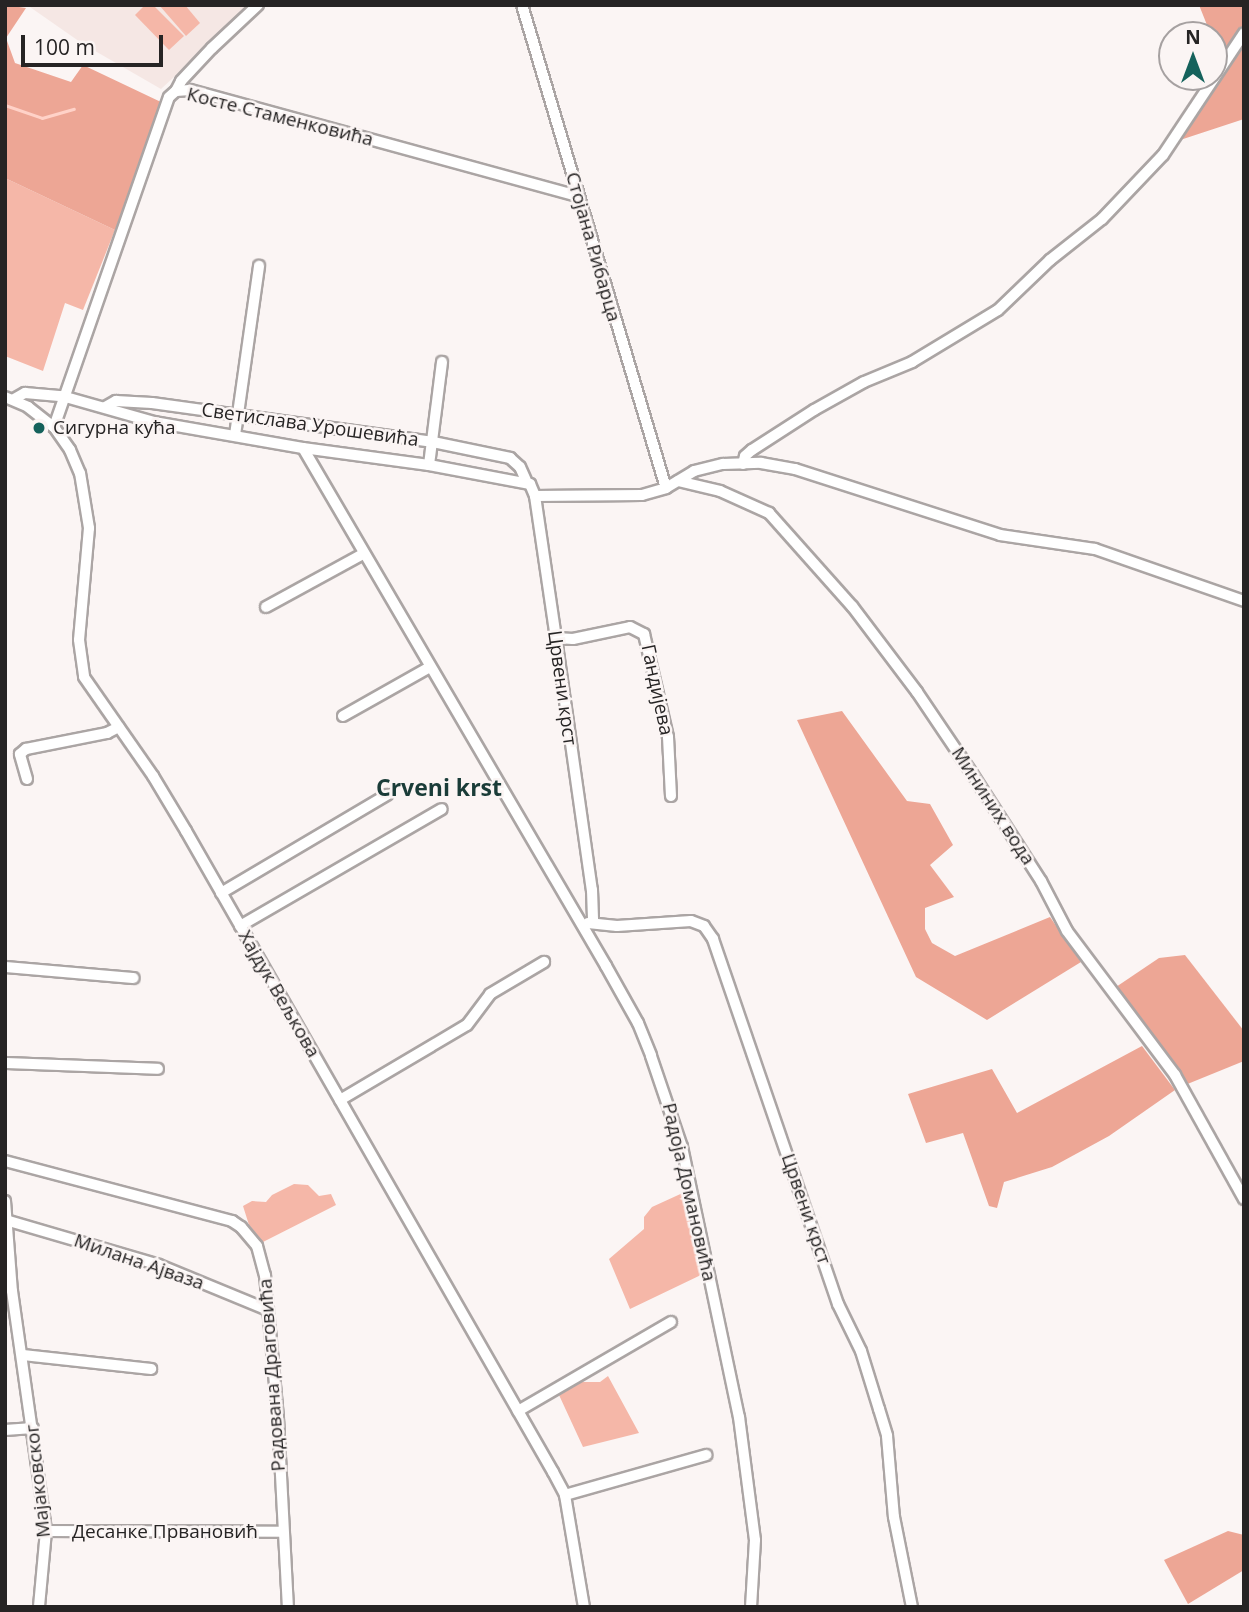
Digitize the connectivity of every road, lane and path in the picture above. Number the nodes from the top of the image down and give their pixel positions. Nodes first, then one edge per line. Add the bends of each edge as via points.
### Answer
1 (258, 5) edge
2 (522, 5) edge
3 (1244, 33) edge
4 (176, 91) junction
5 (577, 196) junction
6 (259, 265) dead end
7 (442, 362) dead end
8 (62, 396) junction
9 (9, 398) edge
10 (105, 407) junction
11 (238, 416) junction
12 (54, 427) junction
13 (235, 435) junction
14 (433, 442) junction
15 (303, 448) junction
16 (743, 464) junction
17 (429, 465) junction
18 (678, 481) junction
19 (527, 483) junction
20 (666, 488) junction
21 (535, 496) junction
22 (363, 554) junction
23 (1244, 601) edge
24 (266, 607) dead end
25 (556, 638) junction
26 (430, 667) junction
27 (343, 716) dead end
28 (119, 727) junction
29 (27, 779) dead end
30 (387, 795) dead end
31 (671, 796) dead end
32 (442, 809) dead end
33 (221, 893) junction
34 (587, 923) junction
35 (240, 926) junction
36 (544, 962) dead end
37 (5, 967) edge
38 (134, 978) dead end
39 (5, 1063) edge
40 (158, 1069) dead end
41 (340, 1100) junction
42 (5, 1161) edge
43 (1244, 1199) edge
44 (5, 1201) edge
45 (9, 1221) junction
46 (266, 1309) junction
47 (671, 1322) dead end
48 (23, 1355) junction
49 (151, 1368) dead end
50 (518, 1411) junction
51 (33, 1428) junction
52 (5, 1430) edge
53 (706, 1455) dead end
54 (565, 1495) junction
55 (46, 1531) junction
56 (283, 1532) junction
57 (39, 1607) edge
58 (288, 1607) edge
59 (584, 1607) edge
60 (751, 1607) edge
61 (912, 1607) edge

1 - 4 street via 204,56
2 - 5 street, Стојана Рибарца
3 - 16 street via 1163,155 1102,219 998,310 912,362 814,410 752,450
4 - 5 street, Косте Стаменковића via 190,90
4 - 8 street, Косте Стаменковића via 170,97
5 - 20 street, Стојана Рибарца
6 - 11 street
7 - 14 street, Светислава Урошевића
8 - 9 street, Светислава Урошевића via 25,393
8 - 10 street, Светислава Урошевића
8 - 12 street, Косте Стаменковића
9 - 12 street, Хајдук Вељкова
10 - 11 street, Светислава Урошевића via 125,401
10 - 13 street, Светислава Урошевића via 130,417
11 - 13 street
11 - 14 street, Светислава Урошевића
12 - 28 street, Хајдук Вељкова via 80,473 88,517 80,660 84,677
13 - 15 street, Светислава Урошевића
14 - 17 street, Светислава Урошевића
14 - 19 street, Светислава Урошевића via 510,458
15 - 17 street, Светислава Урошевића
15 - 22 street, Радоја Домановића
16 - 18 street via 694,471
16 - 23 street via 794,469 1000,534 1095,549
17 - 19 street, Светислава Урошевића
18 - 20 street
18 - 43 street, Мининих вода via 720,491 769,513 852,607 971,772 1041,881 1067,931 1175,1074
19 - 21 street, Светислава Урошевића
20 - 21 street via 620,497
21 - 25 street, Црвени крст
22 - 24 street
22 - 26 street, Радоја Домановића
25 - 31 street, Гандијева via 630,627 644,634 668,737
25 - 34 street, Црвени крст via 592,890
26 - 27 street
26 - 34 street, Радоја Домановића
28 - 29 street via 26,749 20,754
28 - 33 street, Хајдук Вељкова
30 - 33 street
32 - 35 street
33 - 35 street, Хајдук Вељкова
34 - 60 street, Радоја Домановића via 638,1023 682,1147 748,1467 755,1540
34 - 61 street, Црвени крст via 617,926 691,921 704,926 713,939 838,1304 861,1351 879,1409
35 - 41 street, Хајдук Вељкова
36 - 41 street via 490,994 467,1026
37 - 38 street
39 - 40 street
41 - 50 street, Хајдук Вељкова
42 - 46 street, Радована Драговића via 232,1221 252,1239 261,1256
44 - 45 street, Мајаковског
45 - 46 street, Милана Ајваза via 159,1265
45 - 48 street, Мајаковског via 12,1291
46 - 56 street, Радована Драговића via 278,1418
47 - 50 street
48 - 49 street
48 - 51 street, Мајаковског
50 - 54 street, Хајдук Вељкова
51 - 52 street
51 - 55 street, Мајаковског
53 - 54 street
54 - 59 street, Хајдук Вељкова
55 - 56 street, Десанке Првановић
55 - 57 street, Мајаковског
56 - 58 street, Радована Драговића

